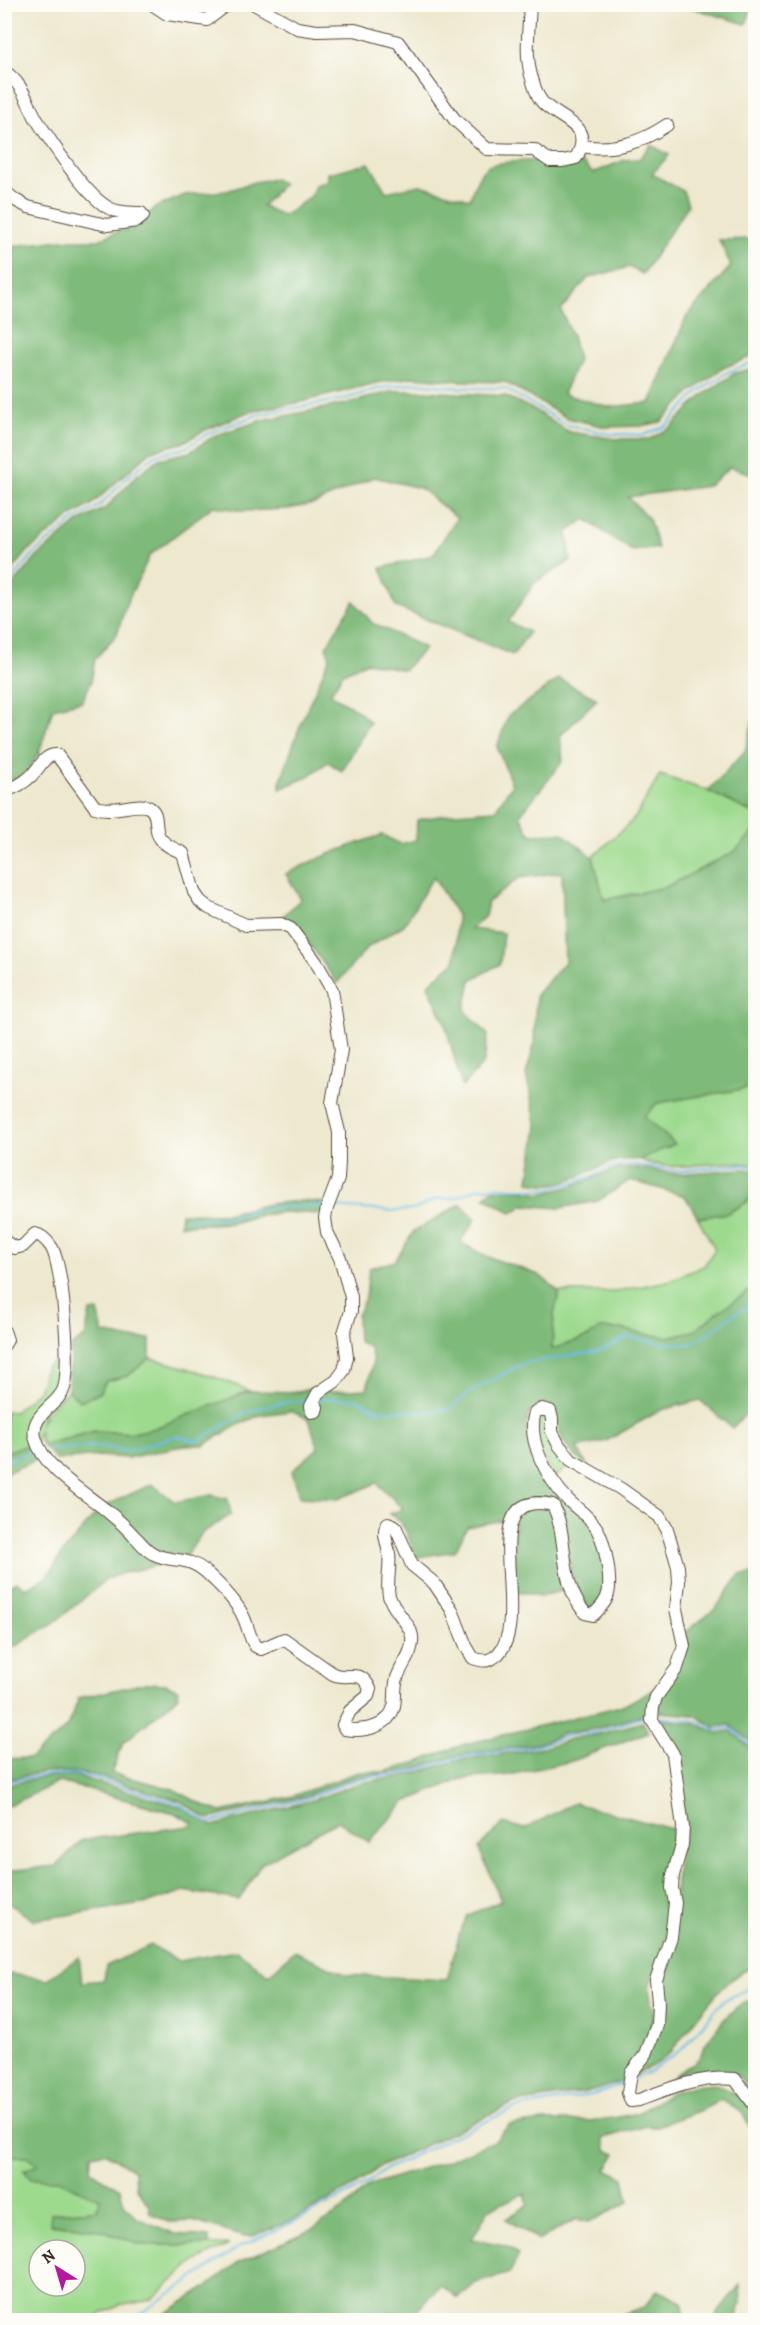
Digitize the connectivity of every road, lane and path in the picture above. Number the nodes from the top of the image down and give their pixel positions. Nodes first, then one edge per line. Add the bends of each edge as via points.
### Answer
1 (152, 4) edge
2 (228, 4) edge
3 (254, 4) edge
4 (530, 4) edge
5 (4, 71) edge
6 (667, 125) dead end
7 (582, 146) junction
8 (4, 191) edge
9 (4, 791) edge
10 (4, 1241) edge
11 (4, 1331) edge
12 (4, 1345) edge
13 (313, 1404) dead end
14 (756, 2107) edge

1 - 2 street via 167,14 207,20
3 - 7 street via 297,28 355,30 398,42 454,120 487,149 534,150 550,161 563,161 576,158
4 - 7 street via 527,51 533,83 542,102 574,124
5 - 8 street via 26,94 38,121 90,192 110,209 143,216 137,221 107,225 28,207
6 - 7 street via 622,147
9 - 13 street via 20,785 45,758 57,754 95,807 149,807 160,838 183,854 200,901 246,925 281,924 291,929 327,978 341,1050 332,1103 339,1132 338,1179 325,1218 351,1297 351,1311 344,1334 344,1370 318,1393
10 - 14 street via 15,1248 35,1234 46,1240 52,1248 63,1295 64,1389 39,1418 34,1434 40,1449 80,1492 108,1512 145,1548 156,1555 188,1561 209,1575 236,1603 255,1646 261,1649 284,1639 333,1674 362,1678 370,1689 368,1696 350,1711 345,1729 363,1731 387,1718 393,1710 396,1679 412,1644 412,1632 396,1612 389,1595 391,1566 385,1531 388,1523 395,1526 412,1565 444,1597 473,1658 484,1662 492,1659 504,1647 510,1633 510,1523 524,1505 553,1504 559,1517 564,1566 572,1596 585,1613 593,1615 602,1606 610,1583 598,1529 566,1498 545,1467 534,1435 535,1412 550,1411 552,1432 571,1460 659,1516 678,1567 676,1609 684,1646 673,1677 656,1697 652,1720 673,1754 683,1827 672,1881 675,1903 671,1937 656,1980 657,2025 646,2054 631,2073 628,2093 631,2101 688,2082 735,2079
11 - 12 street

